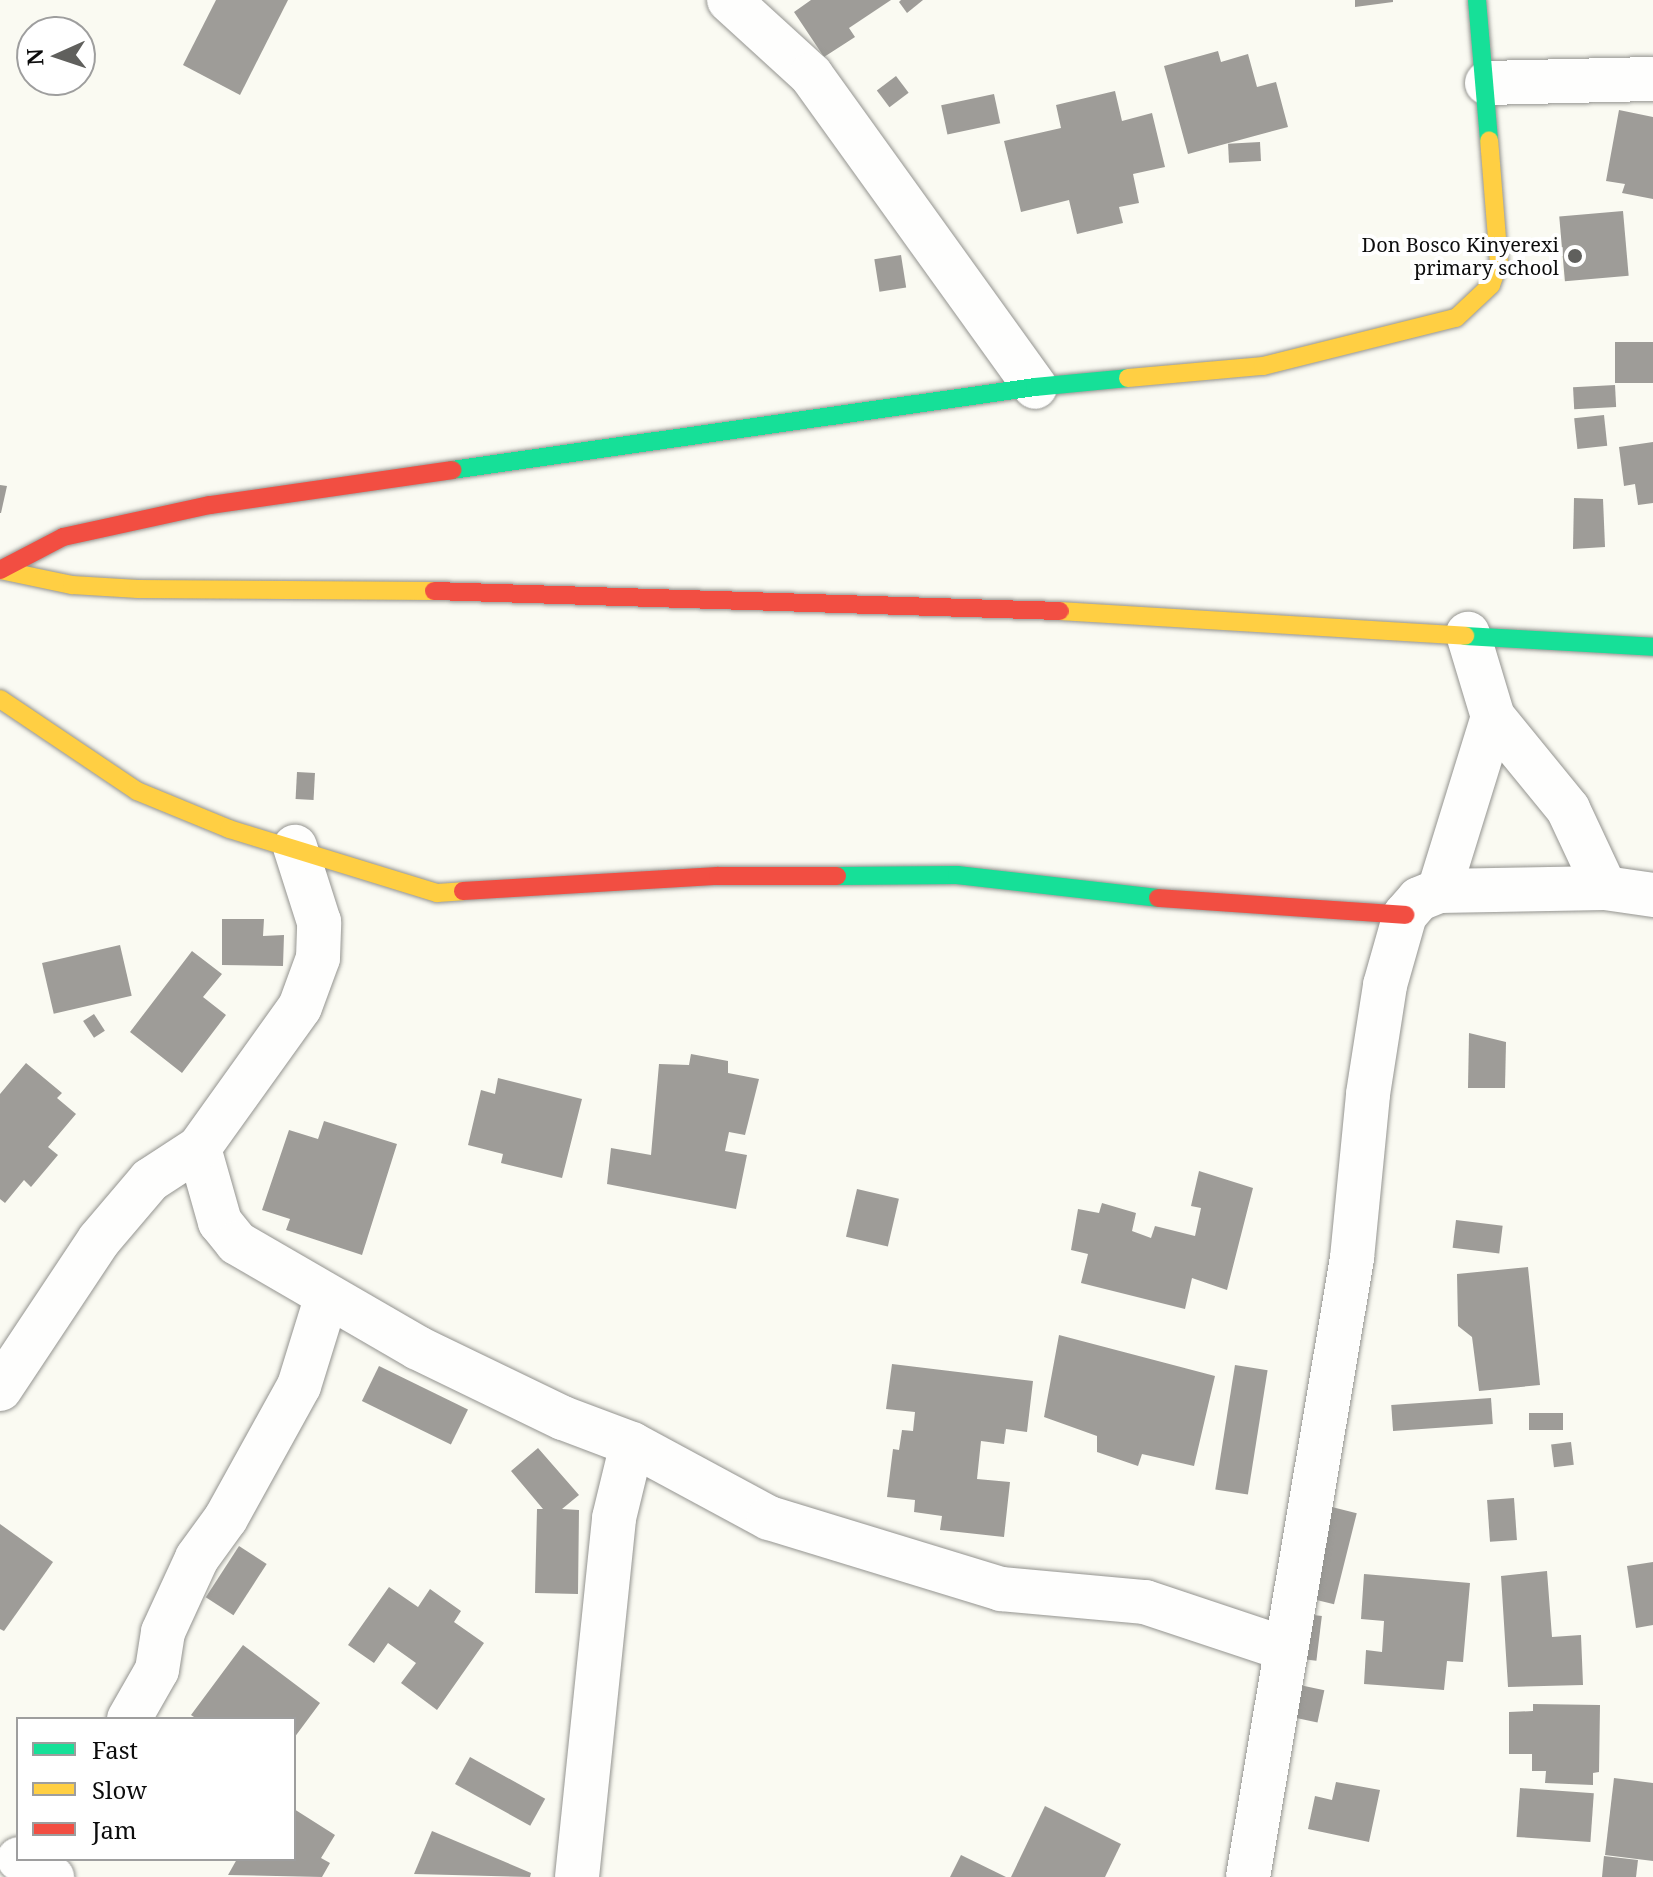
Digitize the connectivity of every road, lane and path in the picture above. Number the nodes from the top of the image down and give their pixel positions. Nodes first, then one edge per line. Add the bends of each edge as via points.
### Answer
1 (729, 0) edge
2 (1477, 0) edge
3 (1653, 79) edge
4 (1487, 83) junction
5 (1035, 387) junction
6 (0, 570) edge
7 (1468, 634) junction
8 (1653, 647) edge
9 (0, 699) edge
10 (1493, 717) junction
11 (295, 847) junction
12 (1605, 888) junction
13 (1653, 895) edge
14 (1422, 903) junction
15 (199, 1148) junction
16 (326, 1299) junction
17 (0, 1389) edge
18 (632, 1444) junction
19 (1283, 1648) junction
20 (130, 1717) edge
21 (26, 1861) edge
22 (52, 1877) edge
23 (577, 1877) edge
24 (1248, 1877) edge

1 - 5 street via 811,75
2 - 4 street
3 - 4 street
4 - 5 street via 1499,263 1491,285 1456,318 1263,366
5 - 6 street via 210,505 63,537
6 - 7 street via 72,585 138,589 315,588 964,605
7 - 8 street
7 - 10 street
9 - 11 street via 137,791 229,829
10 - 12 street via 1568,809
10 - 14 street
11 - 14 street via 437,893 718,876 957,875 1190,902
11 - 15 street via 319,922 318,958 300,1007
12 - 13 street
12 - 14 street
14 - 19 street via 1382,1001 1352,1258
15 - 16 street via 220,1222 237,1243
15 - 17 street via 150,1180 99,1240
16 - 18 street via 563,1418
16 - 20 street via 299,1386 226,1518 197,1558 163,1632 157,1670
18 - 19 street via 769,1518 796,1527 1001,1589 1145,1602
18 - 23 street via 614,1518
19 - 24 street
21 - 22 street

